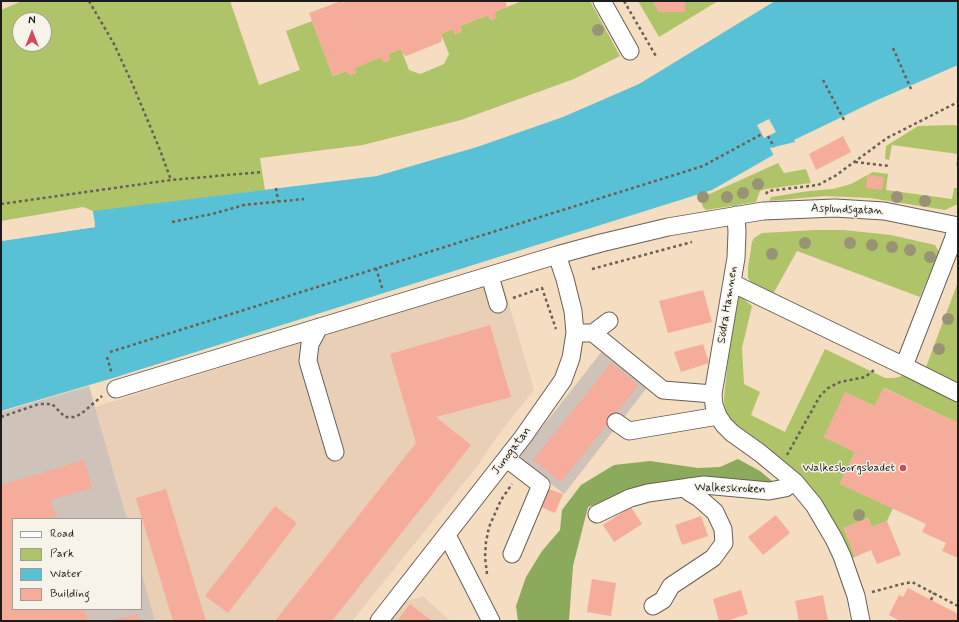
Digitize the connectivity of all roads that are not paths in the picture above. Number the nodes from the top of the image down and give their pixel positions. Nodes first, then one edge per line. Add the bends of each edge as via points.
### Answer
1 (602, 1) edge
2 (630, 51) dead end
3 (736, 215) junction
4 (958, 226) edge
5 (557, 255) junction
6 (490, 276) junction
7 (732, 283) junction
8 (498, 304) road end
9 (609, 321) dead end
10 (319, 327) junction
11 (575, 333) junction
12 (593, 333) junction
13 (904, 366) junction
14 (114, 383) road end
15 (958, 393) edge
16 (713, 394) junction
17 (718, 416) junction
18 (616, 422) dead end
19 (335, 452) dead end
20 (507, 458) junction
21 (795, 482) junction
22 (688, 487) junction
23 (597, 514) dead end
24 (447, 535) junction
25 (512, 554) dead end
26 (653, 606) dead end
27 (379, 621) edge
28 (491, 621) edge
29 (862, 621) edge

1 - 2 street
3 - 4 street, Asplundsgatan via 810,208 859,209 909,215
3 - 5 street, Asplundsgatan via 645,232
3 - 7 street, Södra Hamnen via 737,245
4 - 13 street
5 - 6 street, Asplundsgatan
5 - 11 street, Junogatan via 573,311
6 - 8 street
6 - 10 street, Asplundsgatan
7 - 13 street
7 - 16 street, Södra Hamnen
9 - 12 street
10 - 14 street, Asplundsgatan
10 - 19 street via 310,344 308,361
11 - 12 street
11 - 20 street, Junogatan via 571,358 563,380
12 - 16 street via 663,390
13 - 15 street
16 - 17 street
17 - 18 street via 629,431
17 - 21 street via 732,433
20 - 24 street, Junogatan
20 - 25 street via 541,485
21 - 22 street, Walkeskroken via 785,488 769,491 704,485
21 - 29 street via 814,505 834,539 849,574
22 - 23 street via 630,498
22 - 26 street, Walkeskroken via 689,492 715,512 723,529 724,543 713,558 671,586 664,600
24 - 27 street, Junogatan
24 - 28 street

